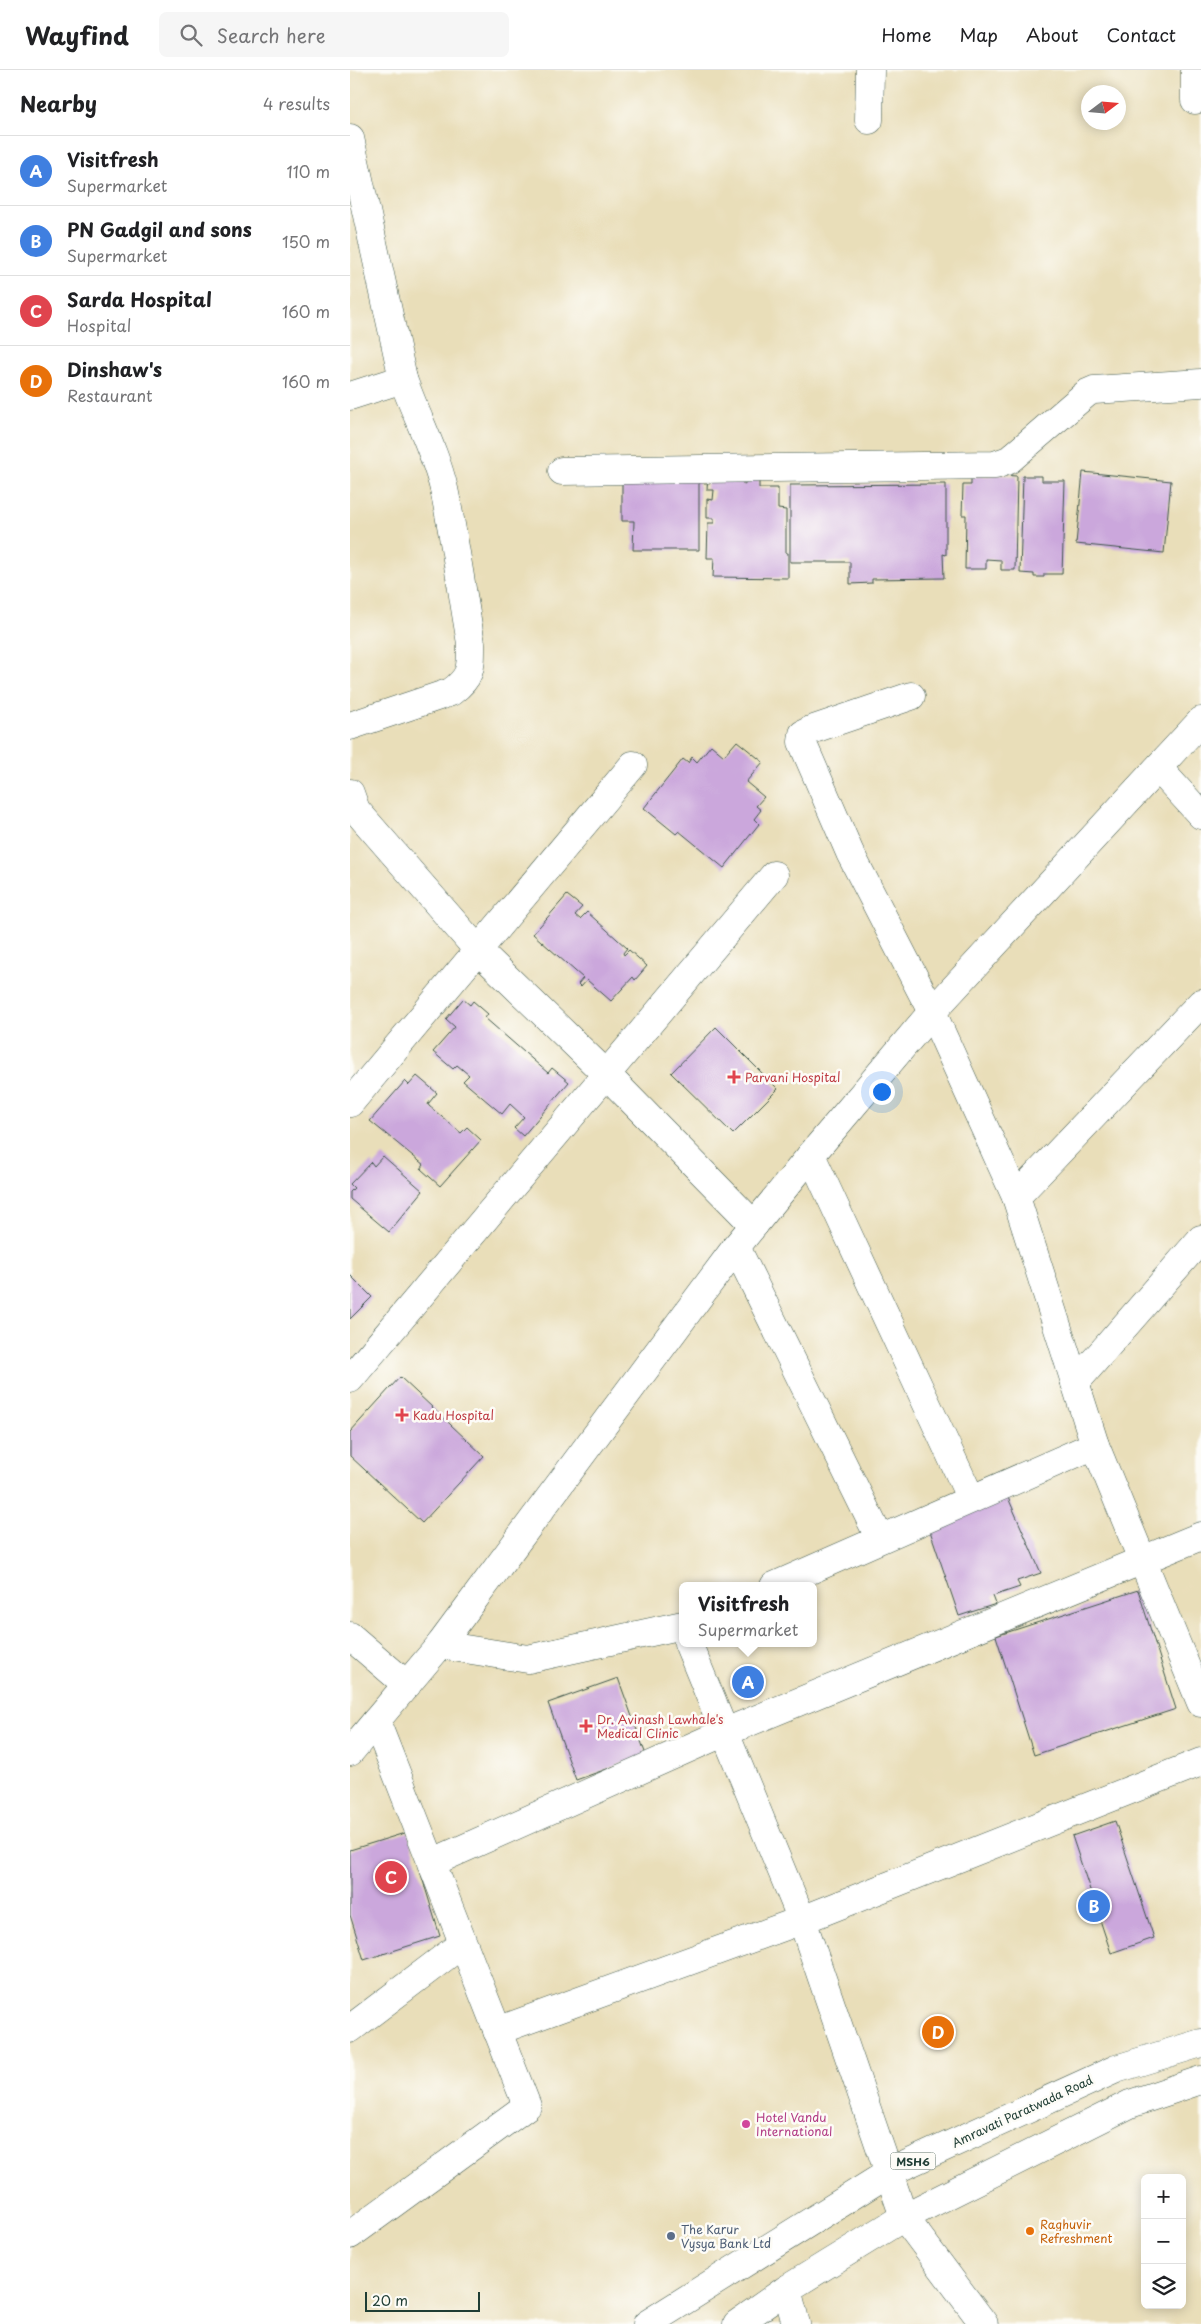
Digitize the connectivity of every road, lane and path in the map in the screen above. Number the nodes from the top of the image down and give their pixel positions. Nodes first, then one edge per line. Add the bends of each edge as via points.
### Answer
1 (870, 70) edge
2 (1195, 70) edge
3 (1195, 100) dead end
4 (869, 120) dead end
5 (350, 138) edge
6 (403, 379) junction
7 (1201, 383) edge
8 (350, 396) edge
9 (562, 471) dead end
10 (911, 696) dead end
11 (1201, 721) edge
12 (350, 726) edge
13 (633, 765) dead end
14 (1159, 769) junction
15 (352, 804) edge
16 (1201, 815) edge
17 (774, 874) dead end
18 (477, 949) junction
19 (1201, 1003) edge
20 (932, 1012) junction
21 (606, 1074) junction
22 (350, 1103) edge
23 (811, 1155) junction
24 (1016, 1197) junction
25 (754, 1225) junction
26 (1201, 1239) edge
27 (736, 1247) junction
28 (350, 1379) edge
29 (1075, 1383) junction
30 (1095, 1445) junction
31 (971, 1500) junction
32 (1201, 1536) edge
33 (880, 1539) junction
34 (1143, 1560) junction
35 (783, 1582) edge
36 (679, 1632) edge
37 (350, 1636) edge
38 (440, 1645) junction
39 (690, 1647) edge
40 (407, 1685) junction
41 (1201, 1703) edge
42 (376, 1721) junction
43 (723, 1733) junction
44 (350, 1752) edge
45 (1201, 1762) edge
46 (431, 1863) junction
47 (802, 1920) junction
48 (462, 1944) junction
49 (350, 2029) edge
50 (498, 2031) junction
51 (1201, 2043) edge
52 (1201, 2080) edge
53 (890, 2172) junction
54 (904, 2217) junction
55 (350, 2235) edge
56 (787, 2289) junction
57 (647, 2324) edge
58 (737, 2324) edge
59 (796, 2324) edge
60 (984, 2324) edge

1 - 4 street
2 - 3 street
5 - 6 street
6 - 8 street
6 - 12 street via 416,418 434,455 444,489 471,643 471,667 464,682 451,692
7 - 9 street via 1086,393 1008,460 995,465
10 - 20 street via 811,730 803,734 802,742 850,853
11 - 14 street
13 - 18 street
14 - 16 street
14 - 20 street
15 - 18 street
17 - 21 street
18 - 21 street
18 - 22 street
19 - 24 street
20 - 23 street
20 - 24 street
21 - 25 street
21 - 28 street
23 - 25 street
23 - 31 street
24 - 29 street
25 - 27 street
26 - 29 street
27 - 33 street
27 - 38 street
29 - 30 street
30 - 31 street
30 - 34 street
31 - 33 street
32 - 34 street
33 - 35 street
34 - 41 street
34 - 43 street
36 - 38 street via 528,1659
37 - 40 street
38 - 40 street
39 - 43 street
40 - 42 street
42 - 44 street
42 - 46 street
43 - 46 street
43 - 47 street
45 - 47 street
46 - 48 street
47 - 50 street
47 - 53 street
48 - 49 street
48 - 50 street
50 - 55 street via 527,2106
51 - 53 street, Amravati Paratwada Road / MSH6 via 1116,2068
52 - 54 street via 1130,2104
53 - 54 street
53 - 57 street, Amravati Paratwada Road / MSH6
54 - 56 street
54 - 60 street
56 - 58 street
56 - 59 street

